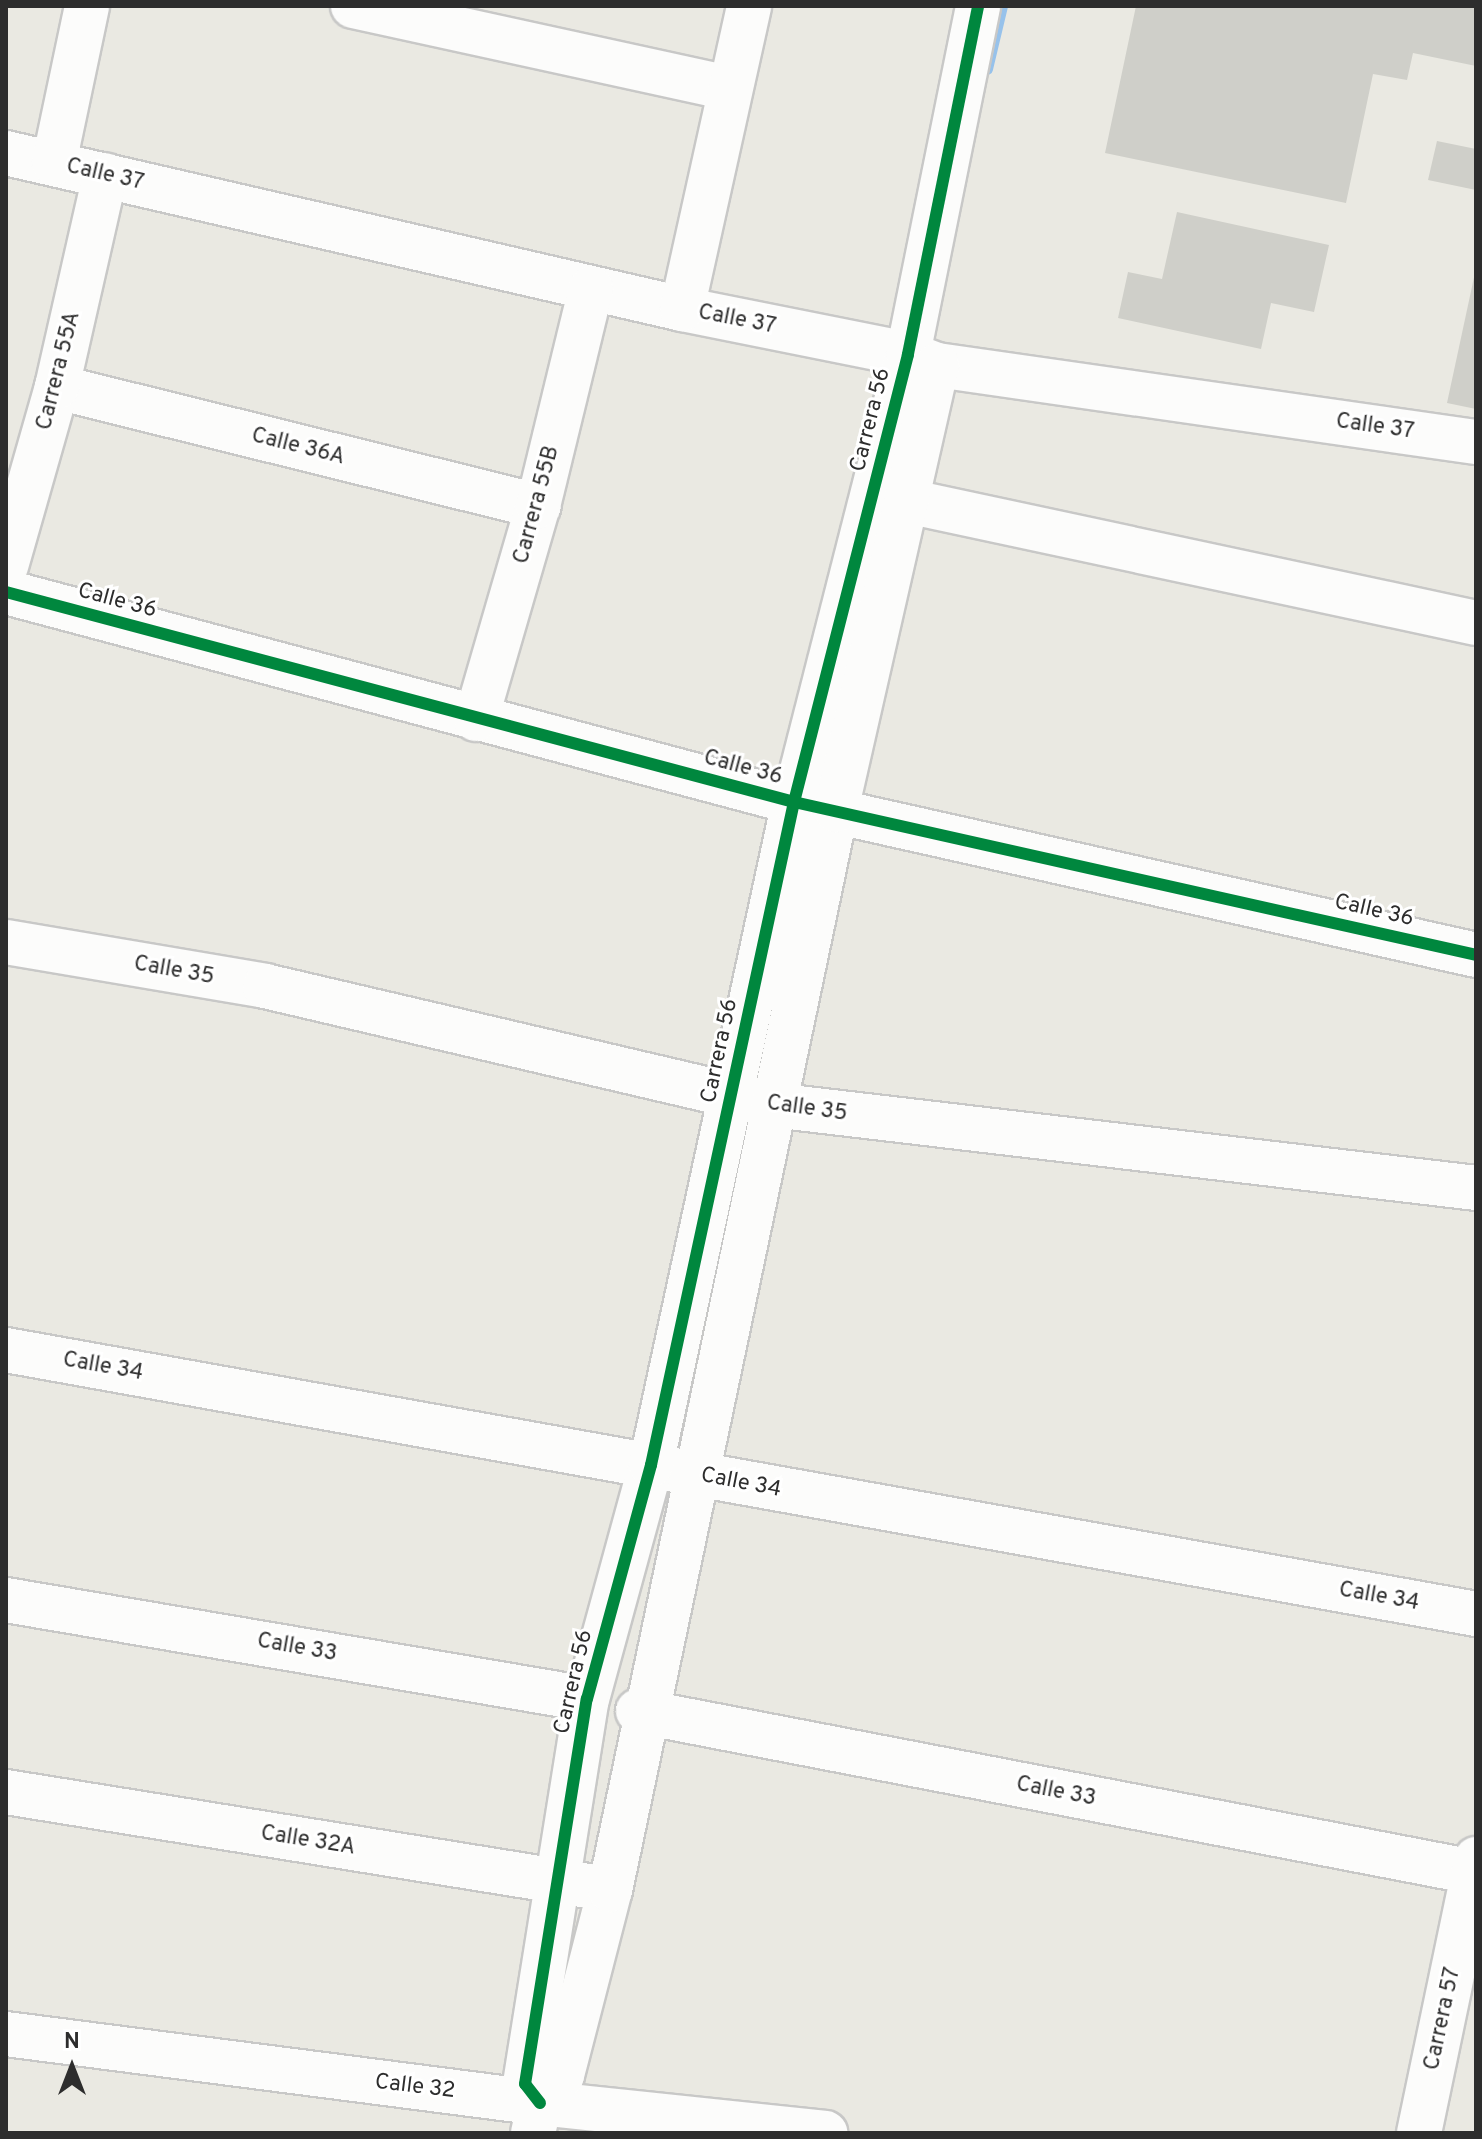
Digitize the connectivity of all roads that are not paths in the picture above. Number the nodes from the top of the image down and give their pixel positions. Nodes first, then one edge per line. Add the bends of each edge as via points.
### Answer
1 (87, 6) edge
2 (353, 6) edge
3 (749, 6) edge
4 (978, 6) edge
5 (503, 22) edge
6 (730, 88) junction
7 (6, 153) edge
8 (54, 163) junction
9 (105, 175) junction
10 (591, 288) junction
11 (682, 309) junction
12 (923, 359) junction
13 (57, 387) junction
14 (1476, 442) edge
15 (907, 501) junction
16 (538, 506) junction
17 (6, 566) edge
18 (6, 592) edge
19 (1476, 623) edge
20 (476, 719) junction
21 (815, 806) junction
22 (6, 942) edge
23 (1476, 955) edge
24 (752, 1101) junction
25 (1476, 1188) edge
26 (6, 1350) edge
27 (675, 1470) junction
28 (6, 1600) edge
29 (1476, 1614) edge
30 (587, 1699) junction
31 (641, 1712) junction
32 (6, 1792) edge
33 (1475, 1865) edge
34 (587, 1886) junction
35 (6, 2034) edge
36 (537, 2118) edge
37 (825, 2133) edge
38 (1419, 2133) edge

1 - 8 street
2 - 5 street
3 - 6 street
4 - 12 street, Carrera 56
5 - 6 street
6 - 11 street
7 - 8 street, Calle 37
8 - 9 street, Calle 37
9 - 10 street, Calle 37
9 - 13 street, Carrera 55A
10 - 11 street, Calle 37
10 - 16 street, Carrera 55B
11 - 12 street, Calle 37
12 - 14 street, Calle 37
12 - 15 street, Carrera 56
12 - 21 street, Carrera 56
13 - 16 street, Calle 36A
13 - 17 street, Carrera 55A
15 - 19 street
15 - 21 street, Carrera 56
16 - 20 street, Carrera 55B
18 - 20 street, Calle 36
20 - 21 street, Calle 36
21 - 23 street, Calle 36
21 - 24 street, Carrera 56
22 - 24 street, Calle 35 via 265,986
24 - 25 street, Calle 35
24 - 27 street, Carrera 56
26 - 27 street, Calle 34
27 - 29 street, Calle 34
27 - 30 street, Carrera 56
27 - 31 street, Carrera 56
28 - 30 street, Calle 33
30 - 34 street, Carrera 56
31 - 33 street, Calle 33
31 - 34 street, Carrera 56
32 - 34 street, Calle 32A
33 - 38 street, Carrera 57
34 - 36 street, Carrera 56 via 525,2084
35 - 36 street, Calle 32
36 - 37 street, Calle 32

